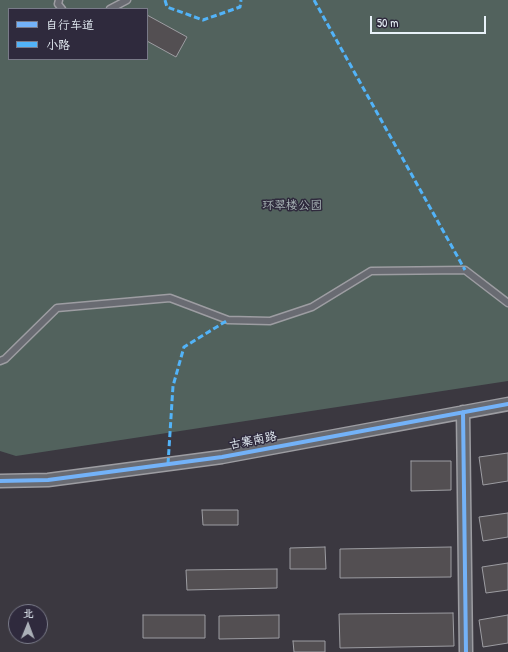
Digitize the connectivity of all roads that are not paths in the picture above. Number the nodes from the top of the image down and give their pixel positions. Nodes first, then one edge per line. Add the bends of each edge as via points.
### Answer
1 (127, 0) edge
2 (112, 8) edge
3 (508, 303) edge
4 (0, 361) edge
5 (508, 404) edge
6 (463, 412) junction
7 (0, 481) edge
8 (466, 652) edge

1 - 2 lane
3 - 4 lane via 465,270 371,271 312,307 270,321 228,320 170,298 57,308
5 - 6 street, 古寨南路
6 - 7 street, 古寨南路 via 222,457 48,480
6 - 8 street

